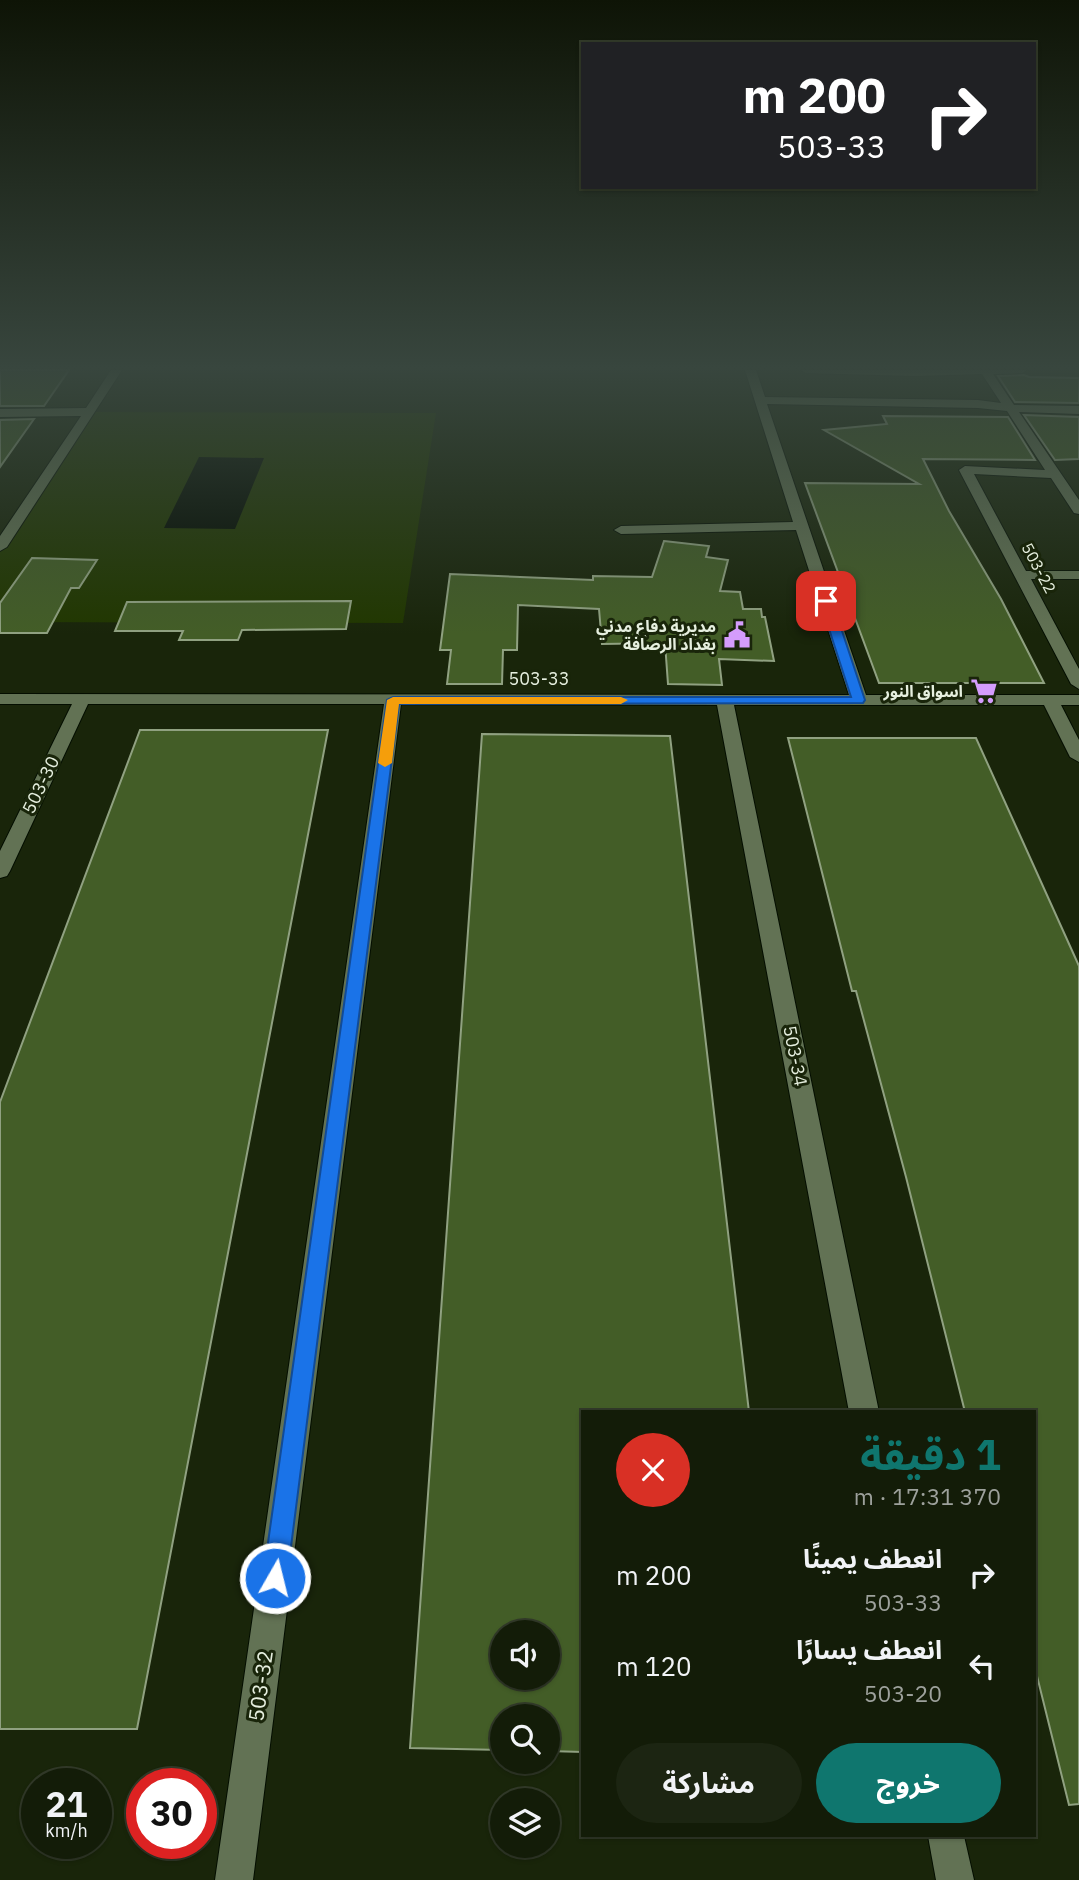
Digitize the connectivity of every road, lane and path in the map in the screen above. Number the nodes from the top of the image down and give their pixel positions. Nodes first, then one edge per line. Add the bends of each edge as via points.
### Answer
1 (60, 458) edge
2 (779, 458) edge
3 (1044, 458) edge
4 (1055, 474) junction
5 (1079, 510) edge
6 (801, 526) junction
7 (621, 530) dead end
8 (0, 547) edge
9 (1023, 575) junction
10 (1079, 575) edge
11 (1079, 684) edge
12 (0, 699) edge
13 (82, 700) junction
14 (393, 700) junction
15 (726, 700) junction
16 (859, 700) junction
17 (1050, 700) junction
18 (1079, 700) edge
19 (1079, 757) edge
20 (0, 870) edge
21 (864, 1410) edge
22 (946, 1837) edge
23 (234, 1880) edge
24 (955, 1880) edge

1 - 8 street
2 - 6 street
3 - 4 street
4 - 5 street
4 - 9 street, 503-22 via 965,470
6 - 7 street
6 - 16 street
9 - 10 street
9 - 11 street, 503-22
12 - 13 street, 503-33
13 - 14 street, 503-33
13 - 20 street, 503-30
14 - 15 street, 503-33
14 - 23 street, 503-32
15 - 16 street, 503-33
15 - 21 street, 503-34
16 - 17 street, 503-33
17 - 18 street, 503-33
17 - 19 street
22 - 24 street

